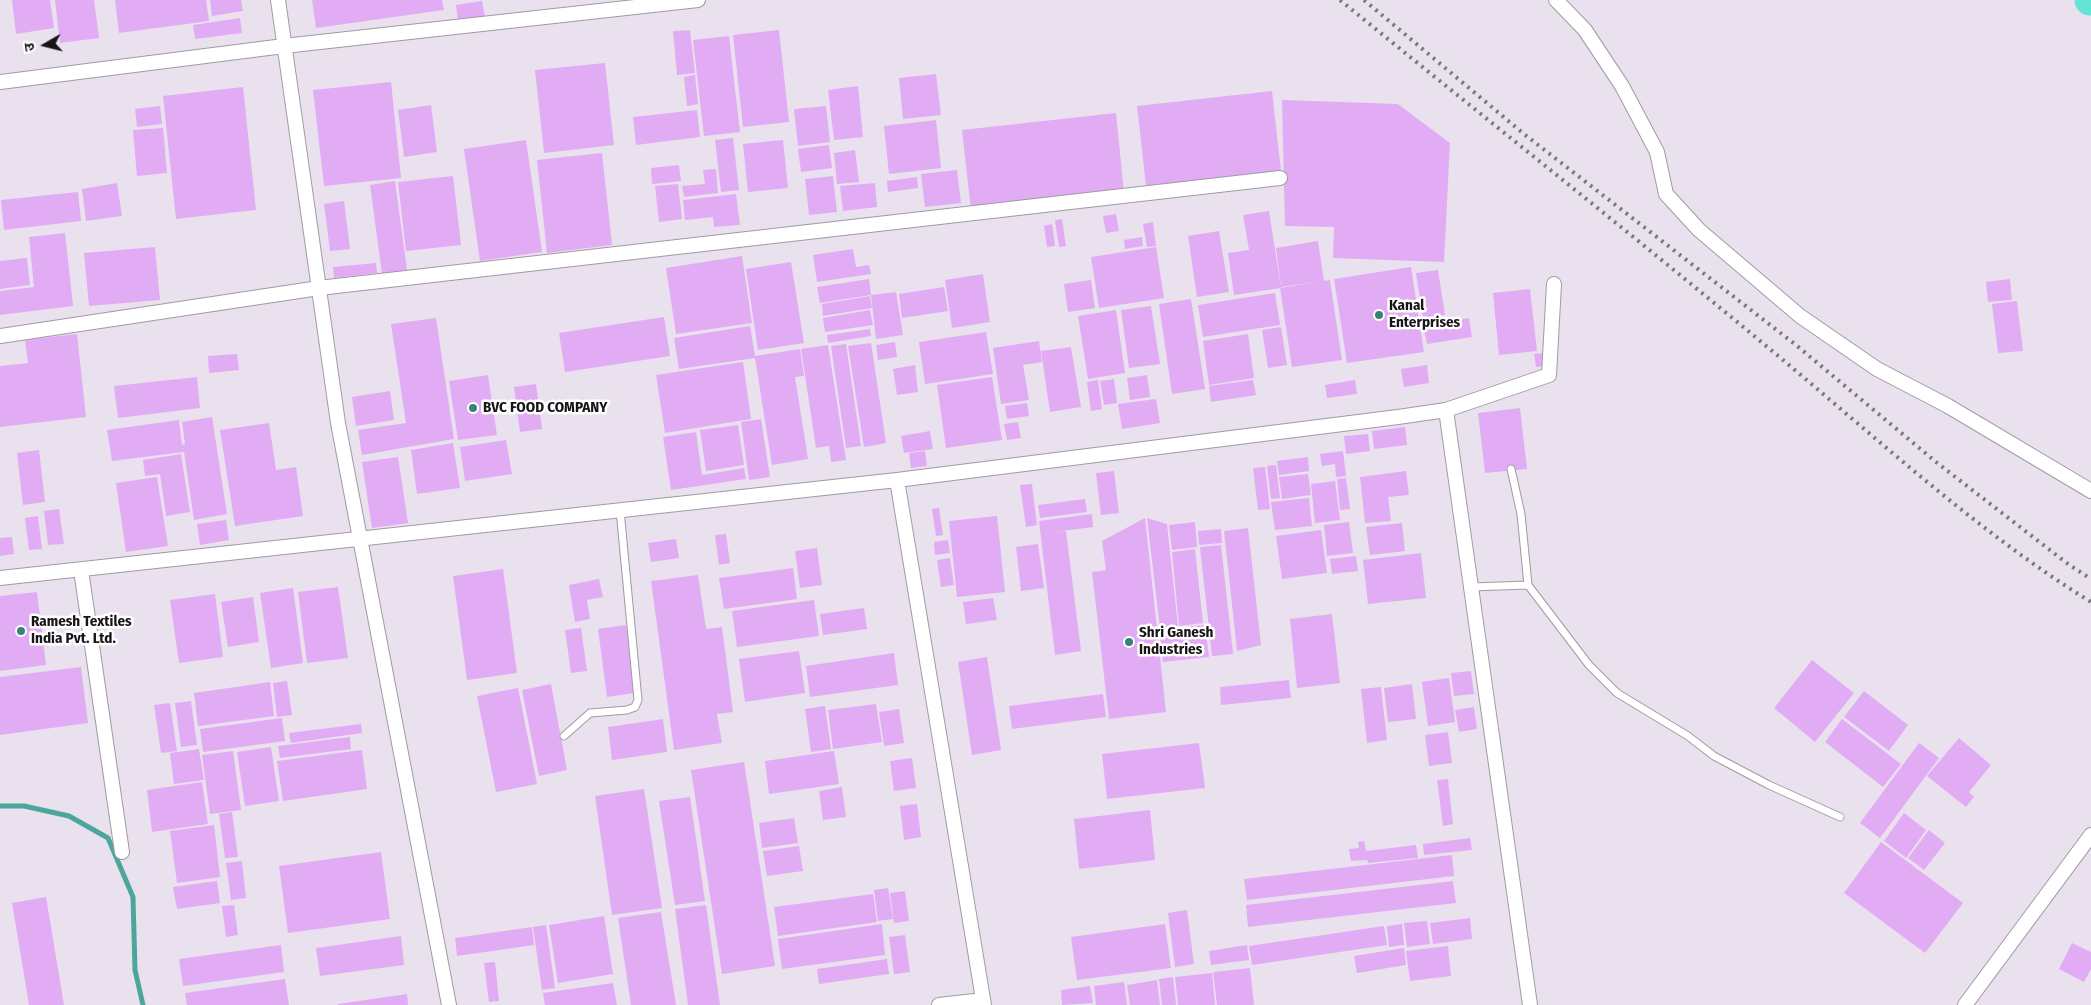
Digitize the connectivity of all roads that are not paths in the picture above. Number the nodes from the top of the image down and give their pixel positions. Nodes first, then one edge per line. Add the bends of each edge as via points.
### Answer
1 (278, 0) edge
2 (698, 0) edge
3 (1556, 0) edge
4 (284, 46) junction
5 (0, 82) edge
6 (1280, 178) dead end
7 (1554, 284) dead end
8 (319, 288) junction
9 (0, 336) edge
10 (1446, 410) junction
11 (1511, 470) dead end
12 (897, 480) junction
13 (2091, 491) edge
14 (620, 510) junction
15 (360, 539) junction
16 (81, 570) junction
17 (0, 578) edge
18 (1528, 585) junction
19 (1471, 587) junction
20 (564, 736) dead end
21 (1840, 817) dead end
22 (2091, 835) edge
23 (122, 852) dead end
24 (984, 1002) edge
25 (449, 1005) edge
26 (940, 1005) edge
27 (1530, 1005) edge
28 (1965, 1005) edge

1 - 4 street
2 - 4 street
3 - 13 street via 1585,30 1622,86 1656,152 1666,194 1699,230 1800,316 1877,369 1948,406
4 - 5 street
4 - 8 street
6 - 8 street
7 - 10 street via 1549,375
8 - 9 street
8 - 15 street via 338,423
10 - 12 street
10 - 19 street
11 - 18 lane via 1522,514
12 - 14 street
12 - 24 street
14 - 15 street
14 - 20 lane via 638,700 635,707 627,710 590,713
15 - 16 street
15 - 25 street
16 - 17 street
16 - 23 street
18 - 19 lane
18 - 21 lane via 1589,665 1618,693 1714,756
19 - 27 street
22 - 28 street
24 - 26 street

